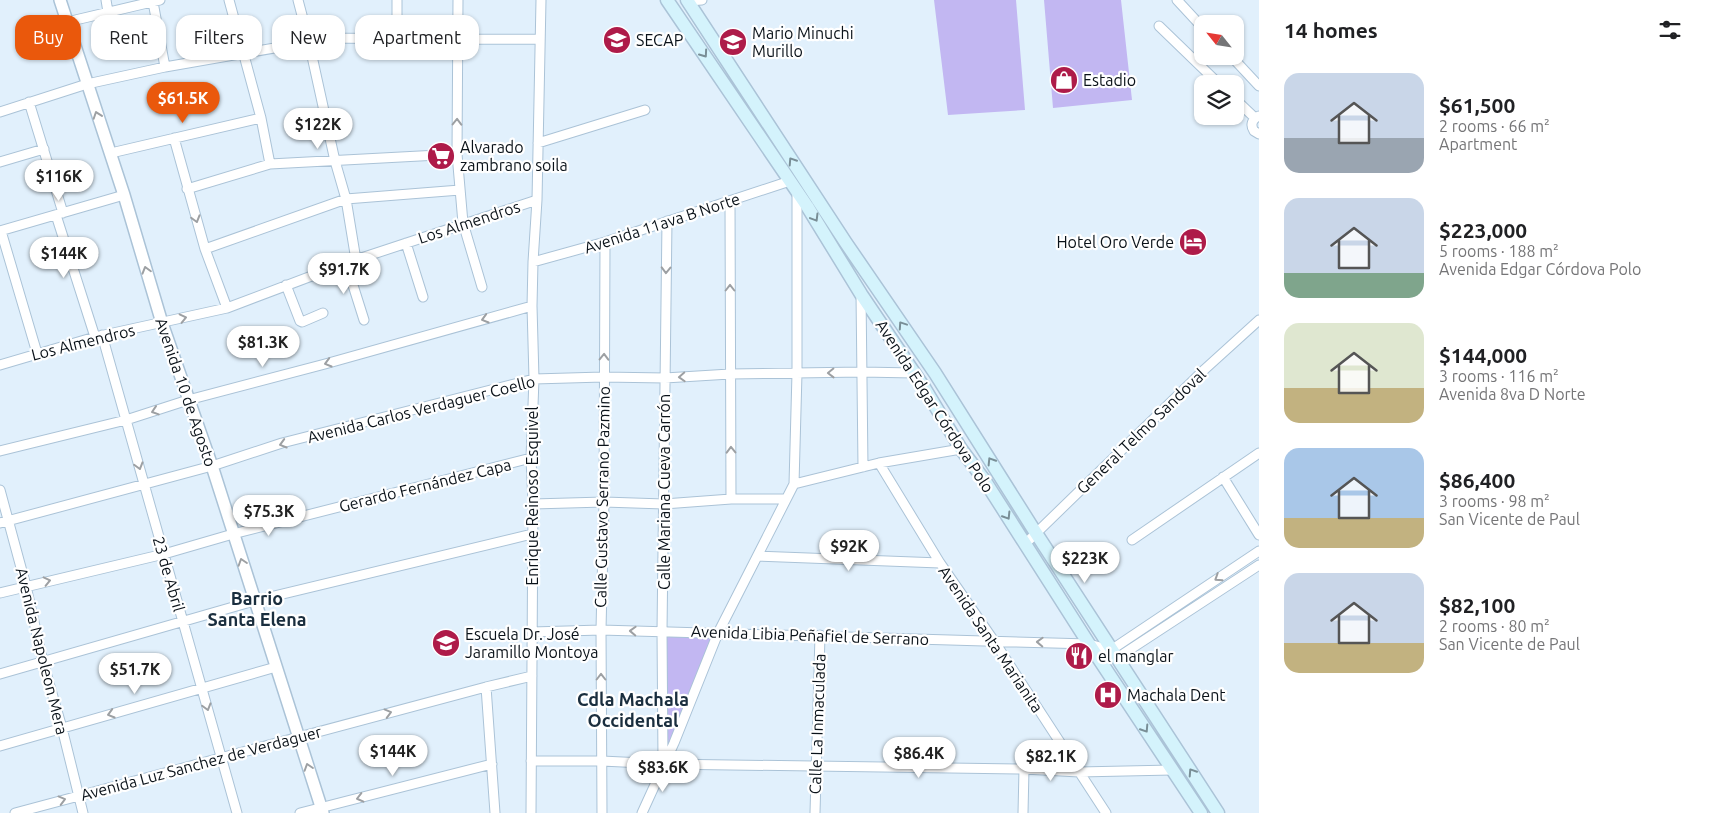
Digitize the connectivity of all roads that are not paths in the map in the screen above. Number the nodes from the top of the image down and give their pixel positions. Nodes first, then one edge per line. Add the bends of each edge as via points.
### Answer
1 (60, 0) edge
2 (106, 0) edge
3 (228, 0) edge
4 (298, 0) edge
5 (397, 0) edge
6 (458, 0) edge
7 (541, 0) edge
8 (666, 0) edge
9 (688, 0) edge
10 (702, 0) edge
11 (1177, 0) edge
12 (156, 1) edge
13 (108, 12) junction
14 (65, 15) edge
15 (232, 15) edge
16 (302, 15) edge
17 (397, 15) edge
18 (458, 15) edge
19 (1194, 18) edge
20 (81, 19) edge
21 (1159, 26) dead end
22 (540, 39) junction
23 (479, 40) edge
24 (79, 60) edge
25 (207, 60) edge
26 (245, 60) edge
27 (313, 60) edge
28 (458, 60) edge
29 (1239, 65) edge
30 (165, 67) junction
31 (1210, 75) edge
32 (87, 84) junction
33 (1259, 86) edge
34 (29, 102) junction
35 (1244, 106) edge
36 (645, 110) dead end
37 (0, 112) edge
38 (1257, 117) edge
39 (261, 118) junction
40 (1259, 134) edge
41 (174, 138) junction
42 (538, 143) junction
43 (44, 149) junction
44 (111, 153) junction
45 (457, 154) junction
46 (335, 161) junction
47 (0, 162) edge
48 (270, 164) junction
49 (793, 186) junction
50 (187, 189) junction
51 (460, 190) junction
52 (124, 195) junction
53 (346, 199) junction
54 (537, 200) junction
55 (730, 201) junction
56 (60, 214) junction
57 (667, 221) junction
58 (463, 223) junction
59 (0, 231) edge
60 (605, 242) junction
61 (406, 243) junction
62 (205, 249) junction
63 (356, 260) junction
64 (533, 262) junction
65 (346, 263) junction
66 (286, 285) junction
67 (482, 287) dead end
68 (861, 294) junction
69 (423, 297) dead end
70 (532, 306) junction
71 (227, 308) junction
72 (323, 313) dead end
73 (364, 320) dead end
74 (1259, 320) edge
75 (162, 323) junction
76 (99, 336) junction
77 (37, 353) junction
78 (0, 365) edge
79 (862, 372) junction
80 (797, 373) junction
81 (914, 373) junction
82 (730, 374) junction
83 (603, 377) junction
84 (664, 378) junction
85 (534, 379) junction
86 (188, 400) junction
87 (126, 420) junction
88 (962, 449) junction
89 (0, 451) edge
90 (1259, 452) edge
91 (531, 458) junction
92 (879, 463) junction
93 (212, 466) junction
94 (863, 467) junction
95 (1223, 477) junction
96 (144, 484) junction
97 (794, 484) junction
98 (0, 490) edge
99 (731, 499) junction
100 (786, 499) junction
101 (604, 502) junction
102 (533, 504) junction
103 (664, 504) junction
104 (4, 521) edge
105 (1035, 532) junction
106 (233, 534) junction
107 (532, 534) junction
108 (1259, 535) edge
109 (1132, 540) dead end
110 (1025, 544) junction
111 (1259, 551) edge
112 (164, 554) junction
113 (758, 556) junction
114 (940, 563) junction
115 (1259, 565) edge
116 (26, 586) junction
117 (0, 593) edge
118 (254, 601) junction
119 (182, 621) junction
120 (601, 630) junction
121 (662, 631) junction
122 (532, 632) junction
123 (718, 633) junction
124 (820, 635) junction
125 (994, 641) junction
126 (1089, 644) junction
127 (1114, 654) junction
128 (43, 662) junction
129 (276, 667) junction
130 (0, 674) edge
131 (532, 676) junction
132 (486, 687) junction
133 (202, 689) junction
134 (62, 728) junction
135 (298, 737) junction
136 (0, 746) edge
137 (222, 759) junction
138 (602, 761) junction
139 (531, 762) junction
140 (492, 764) junction
141 (663, 764) junction
142 (816, 765) junction
143 (1024, 769) junction
144 (1172, 770) junction
145 (1079, 772) junction
146 (79, 796) junction
147 (322, 810) edge
148 (15, 813) edge
149 (83, 813) edge
150 (237, 813) edge
151 (300, 813) edge
152 (495, 813) edge
153 (531, 813) edge
154 (602, 813) edge
155 (642, 813) edge
156 (815, 813) edge
157 (1023, 813) edge
158 (1106, 813) edge
159 (1201, 813) edge
160 (1218, 813) edge

1 - 14 street, Avenida 10 de Agosto
2 - 13 street
3 - 15 street
4 - 16 street
5 - 17 street
6 - 18 street
7 - 22 street, Enrique Reinoso Esquivel
8 -> 49 main road, Avenida Edgar Córdova Polo
9 - 10 street
105 -> 9 main road, Avenida Edgar Córdova Polo via 935,373 840,235
11 - 19 street
12 - 13 street
12 - 30 street
13 - 20 street
21 - 31 street
22 - 23 street
22 - 42 street, Enrique Reinoso Esquivel
24 - 32 street, Avenida 10 de Agosto
25 - 30 street
26 - 39 street
27 - 46 street
45 -> 28 street
29 - 33 street
30 - 32 street
32 - 34 street
44 -> 32 street, Avenida 10 de Agosto
34 - 37 street
34 - 43 street, 23 de Abril
35 - 38 street
36 - 42 street
38 - 40 street via 1252,127
39 - 41 street
39 - 48 street
41 - 44 street
41 - 50 street
42 - 54 street, Enrique Reinoso Esquivel
43 - 47 street
43 - 56 street, 23 de Abril
44 - 52 street, Avenida 10 de Agosto
45 - 46 street
45 - 51 street
46 - 48 street
46 - 53 street
48 - 50 street
49 - 55 street, Avenida 11ava B Norte
49 -> 68 main road, Avenida Edgar Córdova Polo
49 - 80 street
50 -> 62 street
51 - 53 street
51 - 58 street
52 - 56 street
75 -> 52 street, Avenida 10 de Agosto
53 - 62 street
53 - 63 street
54 - 58 street, Los Almendros
54 - 64 street, Enrique Reinoso Esquivel
55 - 57 street, Avenida 11ava B Norte
82 -> 55 street
56 - 59 street
56 - 76 street, 23 de Abril
57 - 60 street, Avenida 11ava B Norte
57 -> 84 street, Calle Mariana Cueva Carrón
58 - 61 street, Los Almendros
58 - 67 street
59 - 77 street
60 - 64 street, Avenida 11ava B Norte
83 -> 60 street, Calle Gustavo Serrano Pazmino
61 - 63 street, Los Almendros
61 - 69 street
62 - 71 street
63 - 65 street, Los Almendros
64 - 70 street, Enrique Reinoso Esquivel
65 - 66 street, Los Almendros
65 - 73 street
66 - 71 street, Los Almendros
66 - 72 street via 298,320 302,322
68 - 79 street
68 - 81 main road, Avenida Edgar Córdova Polo
70 - 85 street, Enrique Reinoso Esquivel
70 -> 86 street
75 -> 71 street, Los Almendros
74 - 105 street, General Telmo Sandoval
75 - 76 street, Los Almendros
75 - 86 street, Avenida 10 de Agosto
76 - 77 street, Los Almendros
76 - 87 street, 23 de Abril
77 - 78 street, Los Almendros
79 -> 80 street, Avenida Carlos Verdaguer Coello
79 - 81 street, Avenida Carlos Verdaguer Coello
79 - 94 street
80 - 82 street, Avenida Carlos Verdaguer Coello
80 - 97 street
81 - 88 main road, Avenida Edgar Córdova Polo
82 -> 84 street, Avenida Carlos Verdaguer Coello
99 -> 82 street
83 - 84 street, Avenida Carlos Verdaguer Coello
83 - 85 street, Avenida Carlos Verdaguer Coello
83 - 101 street, Calle Gustavo Serrano Pazmino
84 - 103 street, Calle Mariana Cueva Carrón
85 - 91 street, Enrique Reinoso Esquivel
85 -> 93 street, Avenida Carlos Verdaguer Coello via 282,444
86 -> 87 street
86 - 93 street, Avenida 10 de Agosto
87 - 89 street
87 -> 96 street, 23 de Abril
88 - 92 street
88 -> 110 main road, Avenida Edgar Córdova Polo
90 - 95 street
91 - 102 street, Enrique Reinoso Esquivel
91 - 106 street, Gerardo Fernández Capa
92 - 94 street
92 - 114 street, Avenida Santa Marianita
93 - 96 street, Avenida Carlos Verdaguer Coello
93 - 106 street, Avenida 10 de Agosto
94 - 97 street
95 - 108 street
95 - 109 street
96 - 104 street, Avenida Carlos Verdaguer Coello
96 - 112 street, 23 de Abril
97 - 100 street
98 - 104 street, Avenida Napoleon Mera
99 - 100 street
99 - 103 street
100 - 113 street
101 - 102 street
101 - 103 street
101 - 120 street, Calle Gustavo Serrano Pazmino
102 - 107 street, Enrique Reinoso Esquivel
103 - 121 street, Calle Mariana Cueva Carrón
104 - 116 street, Avenida Napoleon Mera
105 - 110 street, General Telmo Sandoval
105 - 127 main road, Avenida Edgar Córdova Polo
106 - 112 street, Gerardo Fernández Capa
118 -> 106 street, Avenida 10 de Agosto
107 - 118 street
107 - 122 street, Enrique Reinoso Esquivel
110 - 126 main road, Avenida Edgar Córdova Polo
111 -> 127 street
116 -> 112 street, Gerardo Fernández Capa
112 - 119 street, 23 de Abril
113 - 114 street
113 - 123 street
114 - 125 street, Avenida Santa Marianita
115 - 127 street
116 - 117 street, Gerardo Fernández Capa
116 - 128 street, Avenida Napoleon Mera
118 - 119 street
118 - 129 street, Avenida 10 de Agosto
119 - 128 street
119 - 133 street, 23 de Abril
121 -> 120 street, Avenida Libia Peñafiel de Serrano
120 - 122 street, Avenida Libia Peñafiel de Serrano
138 -> 120 street, Calle Gustavo Serrano Pazmino
121 - 123 street, Avenida Libia Peñafiel de Serrano
121 - 141 street, Calle Mariana Cueva Carrón
122 - 131 street, Enrique Reinoso Esquivel
123 - 124 street, Avenida Libia Peñafiel de Serrano
123 - 141 street
124 - 125 street, Avenida Libia Peñafiel de Serrano
124 - 142 street, Calle La Inmaculada
126 -> 125 street, Avenida Libia Peñafiel de Serrano
125 - 145 street, Avenida Santa Marianita
126 - 127 street, Avenida Libia Peñafiel de Serrano
126 -> 144 main road, Avenida Edgar Córdova Polo
160 -> 127 main road, Avenida Edgar Córdova Polo
128 - 130 street
128 - 134 street, Avenida Napoleon Mera
129 - 133 street
129 - 135 street, Avenida 10 de Agosto
131 - 132 street, Avenida Luz Sanchez de Verdaguer
131 - 139 street, Enrique Reinoso Esquivel
135 -> 132 street, Avenida Luz Sanchez de Verdaguer
132 - 140 street
133 -> 134 street
133 -> 137 street, 23 de Abril
134 - 136 street
134 - 146 street, Avenida Napoleon Mera
135 - 137 street, Avenida Luz Sanchez de Verdaguer
147 -> 135 street, Avenida 10 de Agosto
137 - 146 street, Avenida Luz Sanchez de Verdaguer
137 - 150 street, 23 de Abril
138 - 139 street
138 - 141 street
138 - 154 street, Calle Gustavo Serrano Pazmino
139 - 153 street, Enrique Reinoso Esquivel
140 -> 147 street
140 - 152 street
141 - 142 street
141 - 155 street
142 - 143 street
142 - 156 street, Calle La Inmaculada
143 - 145 street
143 - 157 street
144 - 145 street
144 - 159 main road, Avenida Edgar Córdova Polo
145 - 158 street, Avenida Santa Marianita
148 -> 146 street, Avenida Luz Sanchez de Verdaguer
146 - 149 street, Avenida Napoleon Mera
147 - 151 street

